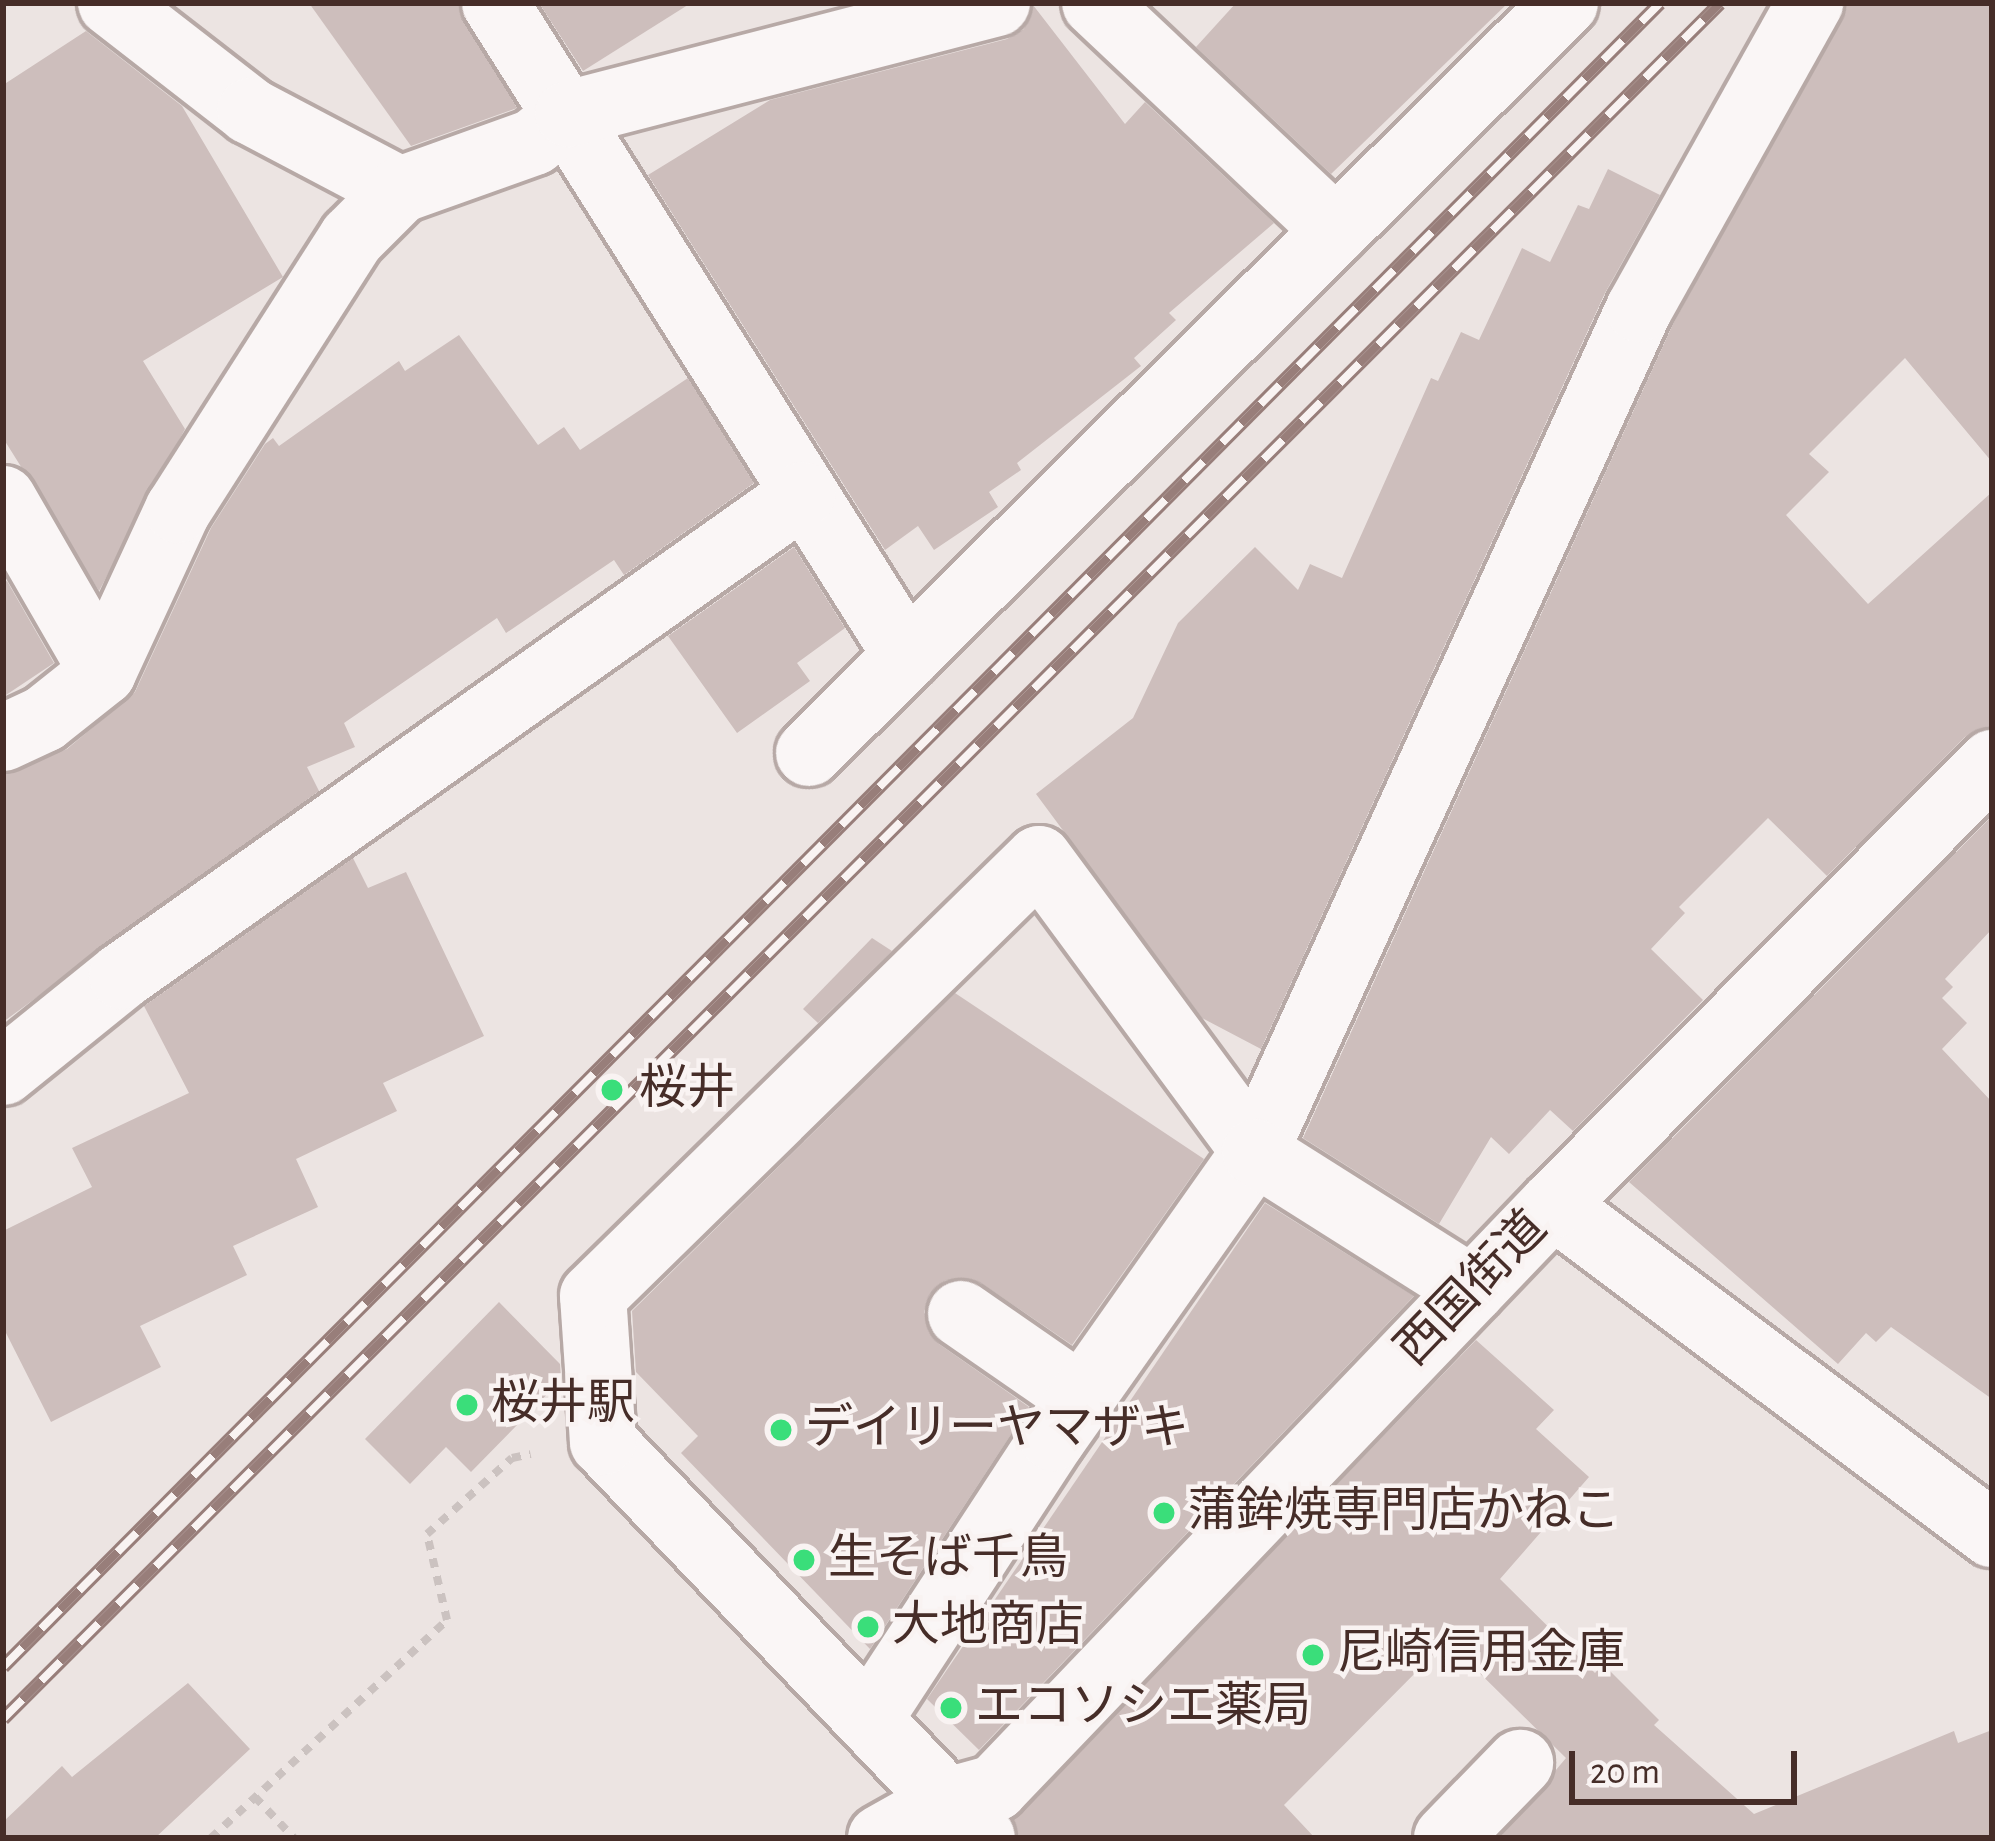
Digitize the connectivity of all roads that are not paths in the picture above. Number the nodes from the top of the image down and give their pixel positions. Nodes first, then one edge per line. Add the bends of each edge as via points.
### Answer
1 (111, 3) edge
2 (495, 3) edge
3 (997, 3) edge
4 (1095, 3) edge
5 (1565, 3) edge
6 (1810, 3) edge
7 (568, 114) junction
8 (400, 190) junction
9 (1336, 230) junction
10 (802, 495) junction
11 (3, 500) edge
12 (908, 656) junction
13 (103, 672) junction
14 (3, 737) edge
15 (809, 753) dead end
16 (1992, 763) edge
17 (3, 1072) edge
18 (1255, 1152) junction
19 (1553, 1205) junction
20 (1472, 1289) junction
21 (962, 1314) dead end
22 (1081, 1397) junction
23 (1992, 1534) edge
24 (869, 1719) junction
25 (1520, 1763) dead end
26 (964, 1820) edge
27 (881, 1838) edge
28 (1448, 1838) edge

1 - 8 street via 250,111
2 - 7 street
3 - 7 street
4 - 9 street
5 - 9 street
6 - 18 street via 1639,309
7 - 8 street via 534,142
7 - 10 street
8 - 13 street via 352,238 178,510
9 - 12 street
10 - 12 street
10 - 17 street via 122,976
11 - 13 street
12 - 15 street
13 - 14 street via 44,719
16 - 19 street, 西国街道
18 - 20 street
18 - 22 street
18 - 24 street via 1040,859 593,1296 603,1442
19 - 20 street, 西国街道
19 - 23 street
20 - 26 street, 西国街道
21 - 22 street
22 - 24 street
24 - 26 street
25 - 28 street
26 - 27 street, 西国街道

